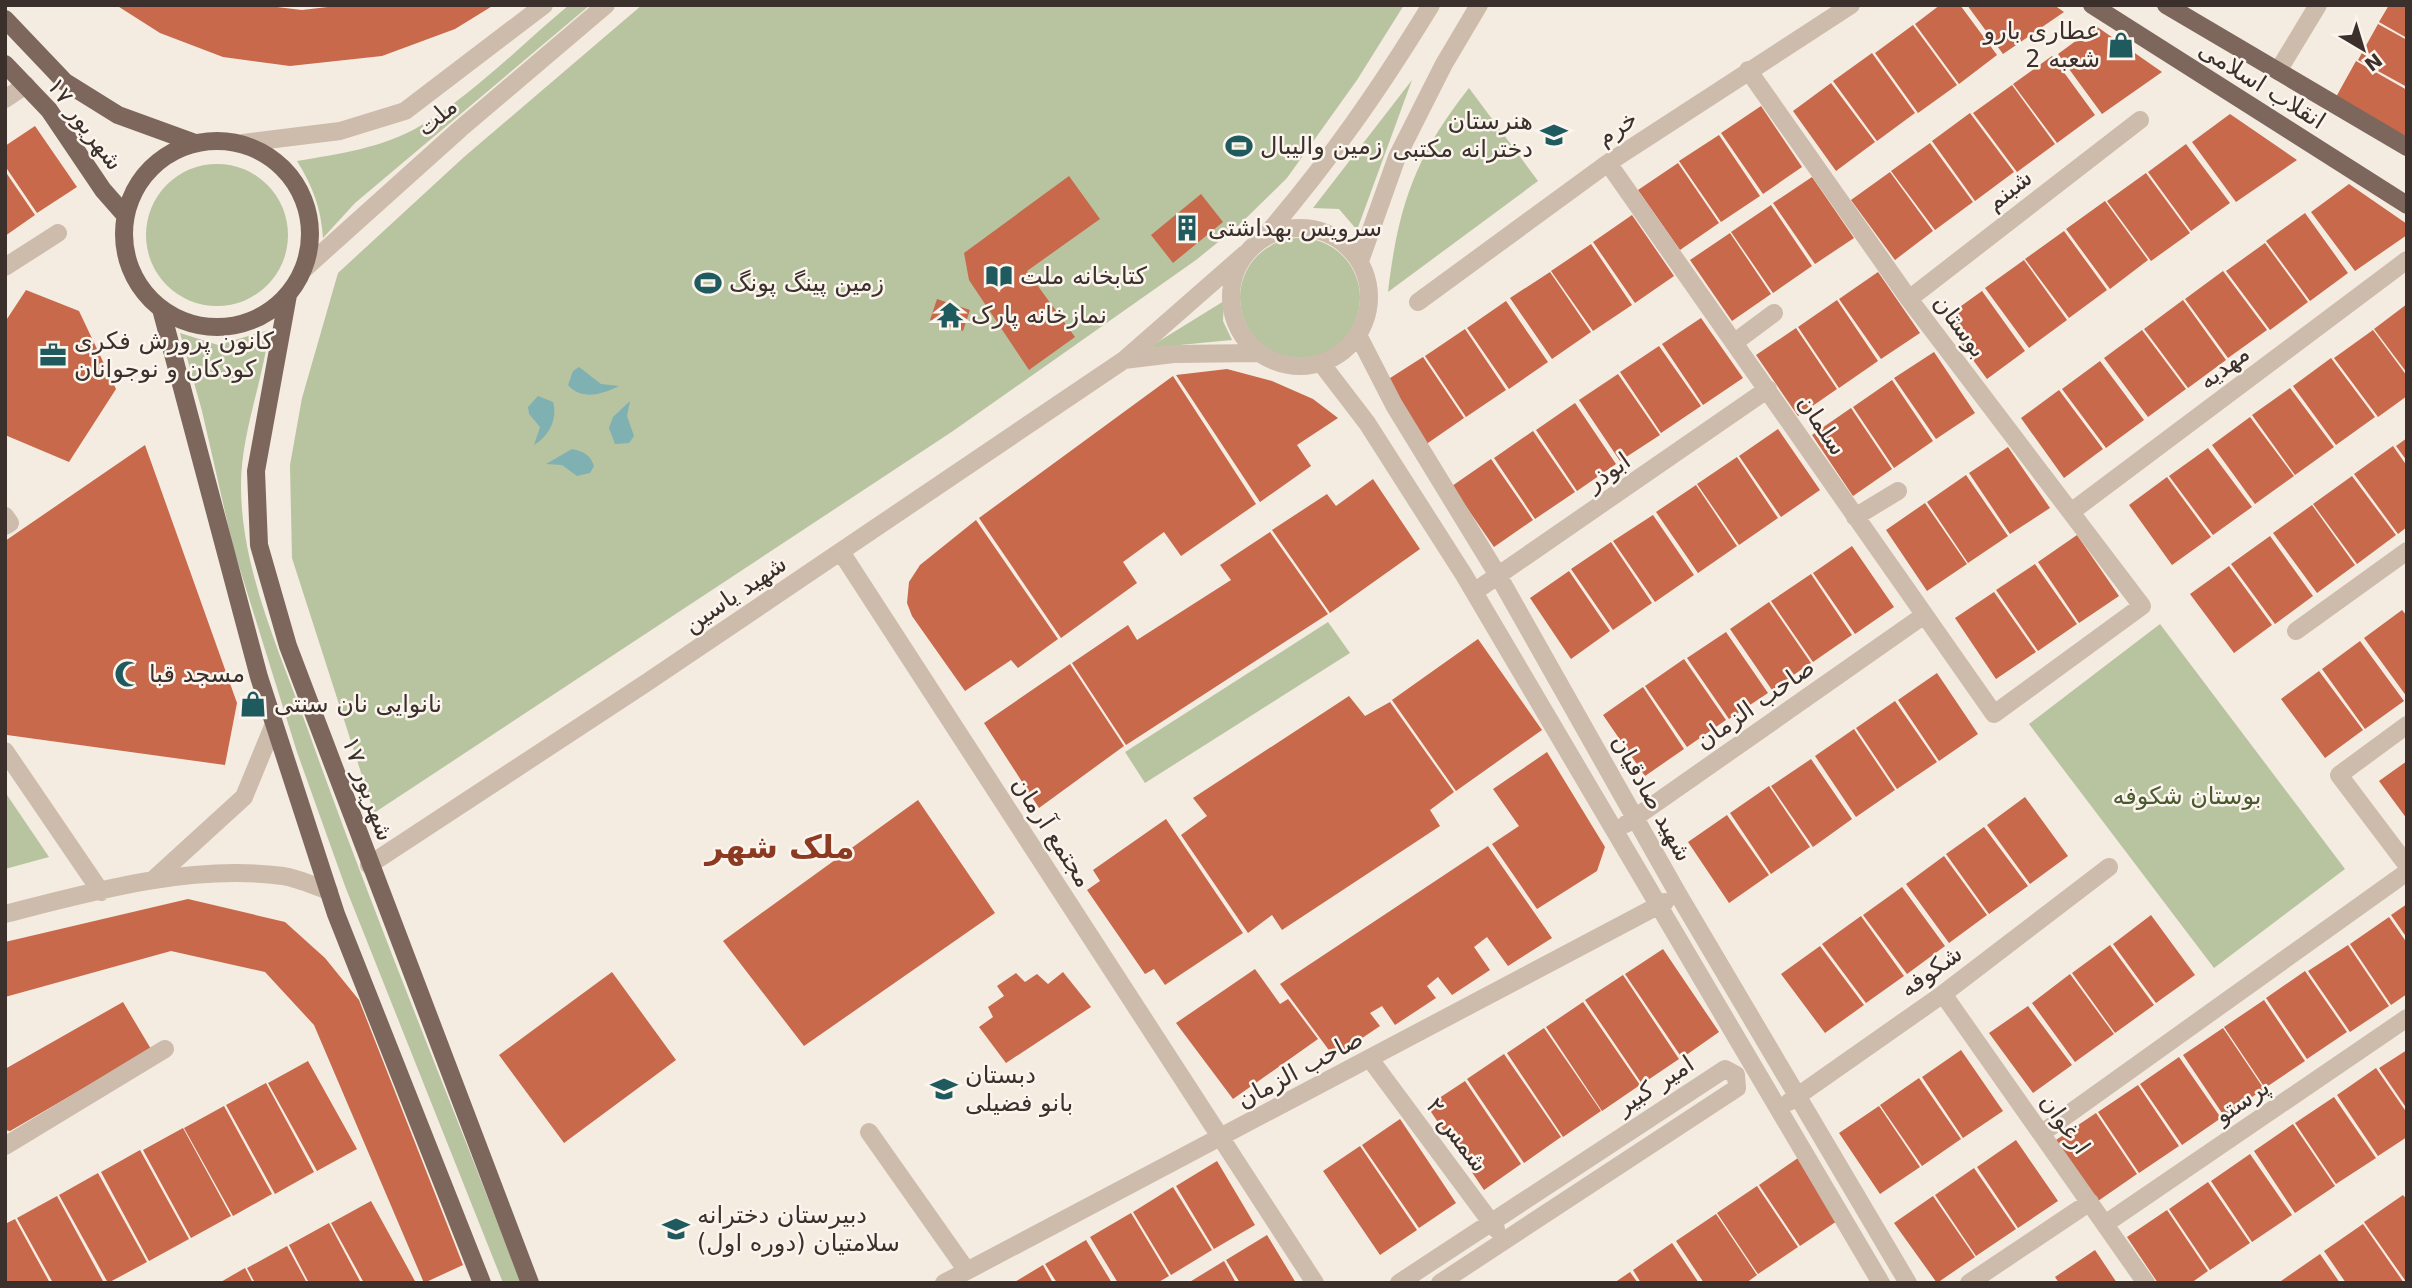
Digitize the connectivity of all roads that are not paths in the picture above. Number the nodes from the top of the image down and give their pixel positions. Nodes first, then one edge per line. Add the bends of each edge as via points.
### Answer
1 (544, 5) edge
2 (606, 5) edge
3 (1431, 5) edge
4 (1479, 5) edge
5 (1851, 5) edge
6 (2092, 5) edge
7 (2166, 5) edge
8 (2318, 5) edge
9 (5, 19) edge
10 (5, 64) edge
11 (1748, 70) junction
12 (2278, 71) junction
13 (26, 85) junction
14 (5, 99) edge
15 (2140, 120) dead end
16 (195, 143) junction
17 (243, 143) junction
18 (2407, 147) edge
19 (1608, 163) junction
20 (2407, 205) edge
21 (125, 215) junction
22 (58, 233) dead end
23 (1262, 239) junction
24 (1245, 254) junction
25 (2407, 260) edge
26 (1360, 261) junction
27 (5, 267) edge
28 (303, 270) junction
29 (288, 295) junction
30 (1909, 299) junction
31 (1418, 302) dead end
32 (161, 309) junction
33 (1774, 313) dead end
34 (1357, 335) junction
35 (1735, 342) junction
36 (1259, 353) junction
37 (1124, 360) junction
38 (1321, 363) junction
39 (1768, 389) junction
40 (1898, 491) dead end
41 (2071, 512) junction
42 (1855, 517) junction
43 (2407, 551) edge
44 (841, 552) junction
45 (1499, 578) junction
46 (1474, 592) junction
47 (1923, 616) junction
48 (2296, 631) dead end
49 (1994, 715) joint
50 (274, 724) junction
51 (2407, 725) edge
52 (5, 751) edge
53 (1636, 817) junction
54 (1615, 832) junction
55 (369, 864) junction
56 (2407, 865) edge
57 (2109, 867) dead end
58 (2407, 872) edge
59 (153, 880) junction
60 (329, 891) junction
61 (101, 892) junction
62 (1678, 894) junction
63 (1657, 906) junction
64 (5, 915) edge
65 (1943, 994) junction
66 (2407, 1018) edge
67 (165, 1049) dead end
68 (1370, 1059) junction
69 (1798, 1096) junction
70 (1777, 1108) junction
71 (869, 1132) dead end
72 (2042, 1133) junction
73 (1221, 1139) junction
74 (5, 1146) edge
75 (2090, 1202) junction
76 (1490, 1222) junction
77 (2105, 1224) junction
78 (1504, 1241) junction
79 (967, 1271) junction
80 (482, 1283) edge
81 (530, 1283) edge
82 (944, 1283) edge
83 (1315, 1283) edge
84 (1399, 1283) edge
85 (1440, 1283) edge
86 (1881, 1283) edge
87 (1908, 1283) edge
88 (1969, 1283) edge
89 (2146, 1283) edge

1 - 17 street, ملت via 405,111 340,131
2 - 28 street, ملت
3 - 23 street, شهید یاسین via 1334,153
4 - 26 street via 1397,157
5 - 11 street, خرم
6 - 20 main road, انقلاب اسلامی
7 - 12 main road, انقلاب اسلامی
8 - 12 street
9 - 16 main road, ۱۷ شهریور via 65,82 118,115
10 - 13 main road, ۱۷ شهریور
11 - 19 street, خرم
11 - 30 street, بوستان
12 - 18 main road, انقلاب اسلامی
13 - 14 street
13 - 21 main road, ۱۷ شهریور
15 - 30 street, شبنم
16 - 17 main road
16 - 21 main road via 170,152 149,169 134,190
17 - 28 main road via 267,154 287,171 302,193 310,232
19 - 31 street, خرم
19 - 35 street, سلمان
21 - 32 main road via 123,242 129,268 142,291
22 - 27 street
23 - 24 street, شهید یاسین
23 - 26 street, شهید یاسین via 1282,230 1326,232
24 - 36 street, شهید یاسین via 1234,278 1231,306 1240,332
24 - 37 street, شهید یاسین
25 - 41 street, مهدیه
26 - 34 street via 1369,302
28 - 29 main road
29 - 32 main road via 267,313 241,324 213,328 186,323
29 - 55 main road, ۱۷ شهریور via 256,471 258,545 288,646
30 - 41 street, بوستان
32 - 50 main road
33 - 35 street
34 - 38 street via 1348,347
34 - 45 street, شهید صادقیان
35 - 39 street, سلمان
36 - 37 street, شهید یاسین
36 - 38 street, شهید یاسین via 1278,363
37 - 44 street, شهید یاسین
38 - 46 street, شهید صادقیان via 1367,423
39 - 42 street, سلمان
39 - 45 street, ابوذر
40 - 42 street
41 - 49 street, بوستان via 2142,606
42 - 47 street, سلمان
43 - 48 street
44 - 55 street, شهید یاسین
44 - 73 street, مجتمع آرمان
45 - 46 street, ابوذر
45 - 53 street, شهید صادقیان
46 - 54 street, شهید صادقیان
47 - 49 street, سلمان
47 - 53 street, صاحب الزمان
50 - 59 street via 244,797
50 - 60 main road
51 - 56 street via 2339,775
52 - 61 street
53 - 54 street, صاحب الزمان
53 - 62 street, شهید صادقیان
54 - 63 street, شهید صادقیان
55 - 81 main road, ۱۷ شهریور
57 - 65 street, شکوفه
58 - 72 street
59 - 60 street via 217,874 284,876
59 - 61 street
60 - 80 main road
61 - 64 street
62 - 63 street, صاحب الزمان
62 - 69 street, شهید صادقیان
63 - 68 street, صاحب الزمان
63 - 70 street, شهید صادقیان
65 - 69 street, شکوفه
65 - 72 street, ارغوان
66 - 77 street, پرستو
67 - 74 street
68 - 73 street, صاحب الزمان
68 - 76 street, شمس ۲
69 - 70 street, شکوفه
69 - 87 street, شهید صادقیان
70 - 86 street, شهید صادقیان
71 - 79 street
72 - 75 street, ارغوان
73 - 79 street, صاحب الزمان
73 - 83 street, مجتمع آرمان
75 - 77 street, ارغوان
75 - 88 street
76 - 78 street, شمس ۲
76 - 78 street, امیر کبیر via 1725,1069 1736,1075 1737,1088
76 - 84 street, امیر کبیر
77 - 89 street, ارغوان
78 - 85 street, امیر کبیر
79 - 82 street, صاحب الزمان

